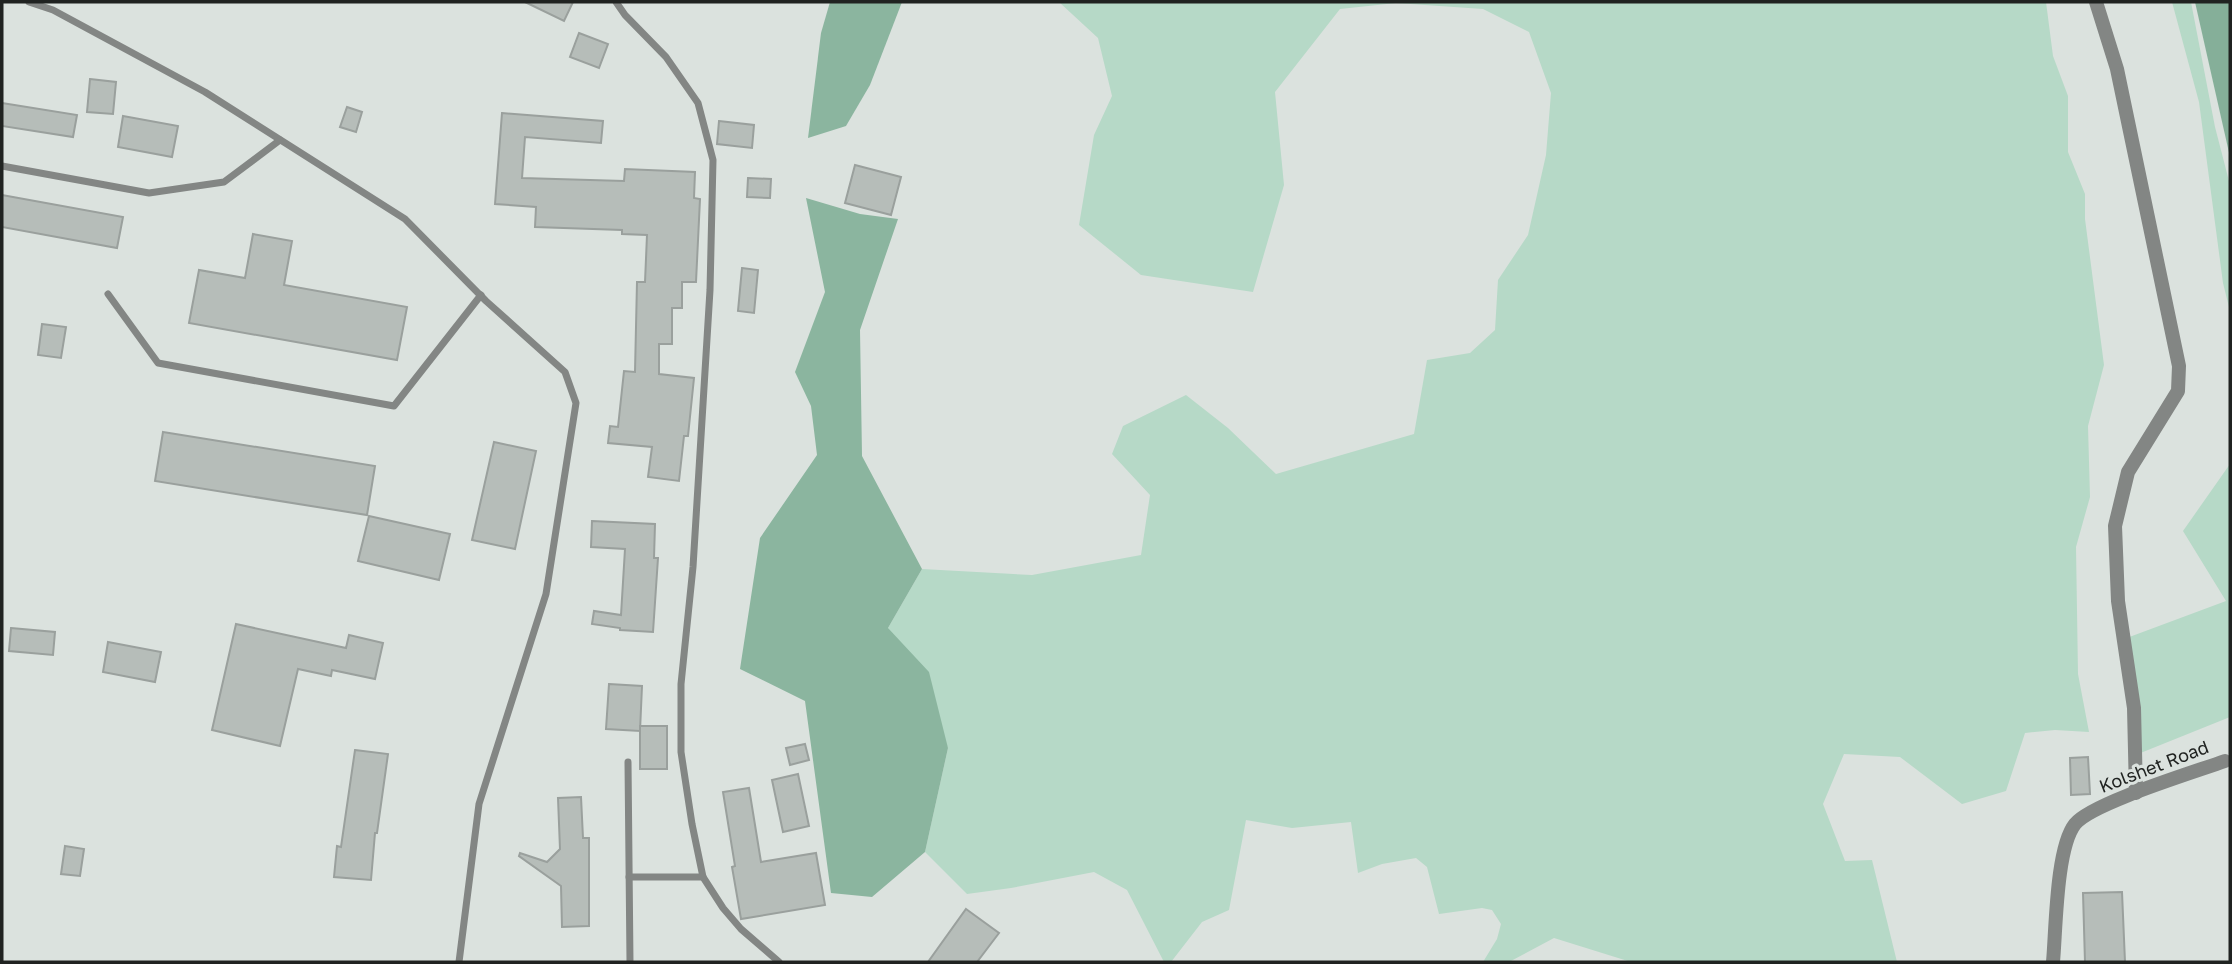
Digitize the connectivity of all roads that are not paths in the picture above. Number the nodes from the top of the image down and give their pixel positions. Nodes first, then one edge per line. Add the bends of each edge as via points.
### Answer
1 (29, 2) edge
2 (616, 2) edge
3 (2096, 2) edge
4 (280, 139) junction
5 (2, 166) edge
6 (108, 294) dead end
7 (481, 295) junction
8 (628, 762) dead end
9 (2228, 763) edge
10 (2136, 793) junction
11 (629, 877) junction
12 (703, 877) junction
13 (459, 962) edge
14 (629, 962) edge
15 (777, 962) edge
16 (2053, 962) edge

1 - 4 lane via 53,10 205,92
2 - 12 lane via 666,57 698,103 713,160 694,553 681,684 681,752
3 - 10 street via 2117,69 2179,366 2178,391 2128,472 2115,526 2118,601 2134,708
4 - 5 lane via 224,182 149,193
4 - 7 lane via 405,219
6 - 7 lane via 158,363 394,406
7 - 13 lane via 565,372 576,403 546,594 480,804
8 - 11 lane
9 - 10 street, Kolshet Road
10 - 16 street, Kolshet Road via 2105,805 2076,824 2062,859
11 - 12 lane
11 - 14 lane
12 - 15 lane via 741,929

